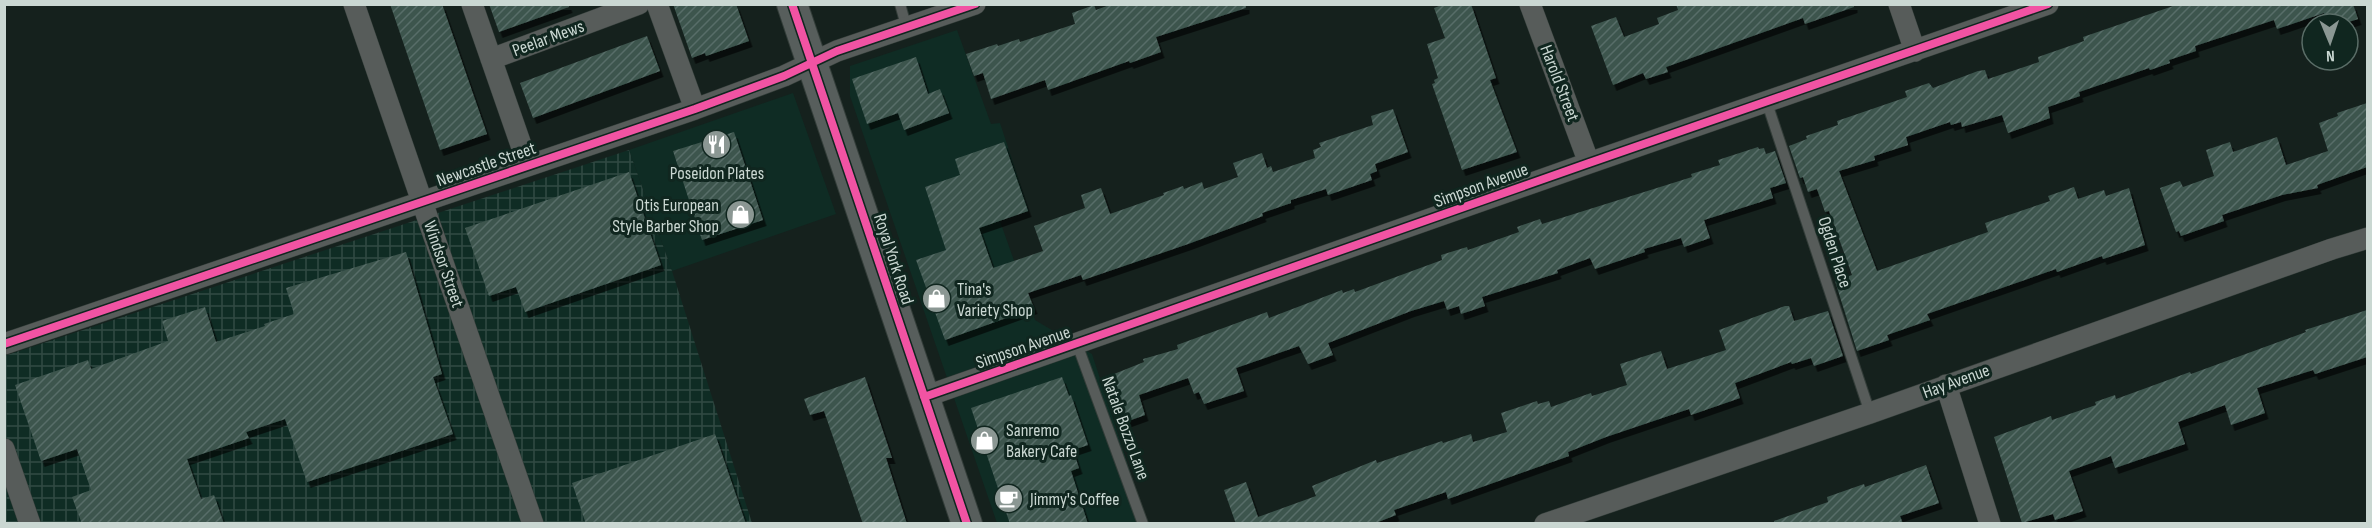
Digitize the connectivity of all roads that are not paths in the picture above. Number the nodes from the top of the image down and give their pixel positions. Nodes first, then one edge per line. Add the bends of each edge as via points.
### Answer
1 (354, 4) edge
2 (472, 4) edge
3 (639, 4) edge
4 (657, 4) edge
5 (792, 4) edge
6 (900, 4) edge
7 (975, 4) edge
8 (1530, 4) edge
9 (1899, 4) edge
10 (2048, 4) edge
11 (907, 28) junction
12 (1916, 51) junction
13 (491, 59) junction
14 (811, 62) junction
15 (1767, 103) junction
16 (695, 109) junction
17 (1589, 163) junction
18 (528, 165) junction
19 (423, 201) junction
20 (2367, 238) edge
21 (4, 344) edge
22 (1077, 344) junction
23 (1946, 385) junction
24 (924, 398) junction
25 (1870, 412) junction
26 (4, 449) edge
27 (30, 524) edge
28 (532, 524) edge
29 (967, 524) edge
30 (1143, 524) edge
31 (1545, 524) edge
32 (1990, 524) edge

1 - 19 street, Windsor Street
2 - 13 street, Peelar Mews
3 - 13 street, Peelar Mews
4 - 16 street
5 - 14 main road, Royal York Road
6 - 11 lane
7 - 11 street, Newcastle Street
8 - 17 street, Harold Street
9 - 12 street
10 - 12 street, Simpson Avenue
11 - 14 street, Newcastle Street
12 - 15 street, Simpson Avenue
13 - 18 street, Peelar Mews
14 - 16 street, Newcastle Street
14 - 24 main road, Royal York Road
15 - 17 street, Simpson Avenue
15 - 25 lane, Ogden Place
16 - 18 street, Newcastle Street
17 - 22 street, Simpson Avenue
18 - 19 street, Newcastle Street
19 - 21 street, Newcastle Street
19 - 28 street, Windsor Street
20 - 23 street, Hay Avenue
22 - 24 street, Simpson Avenue
22 - 30 lane, Natale Bozzo Lane
23 - 25 street, Hay Avenue
23 - 32 street
24 - 29 main road, Royal York Road
25 - 31 street, Hay Avenue
26 - 27 street

